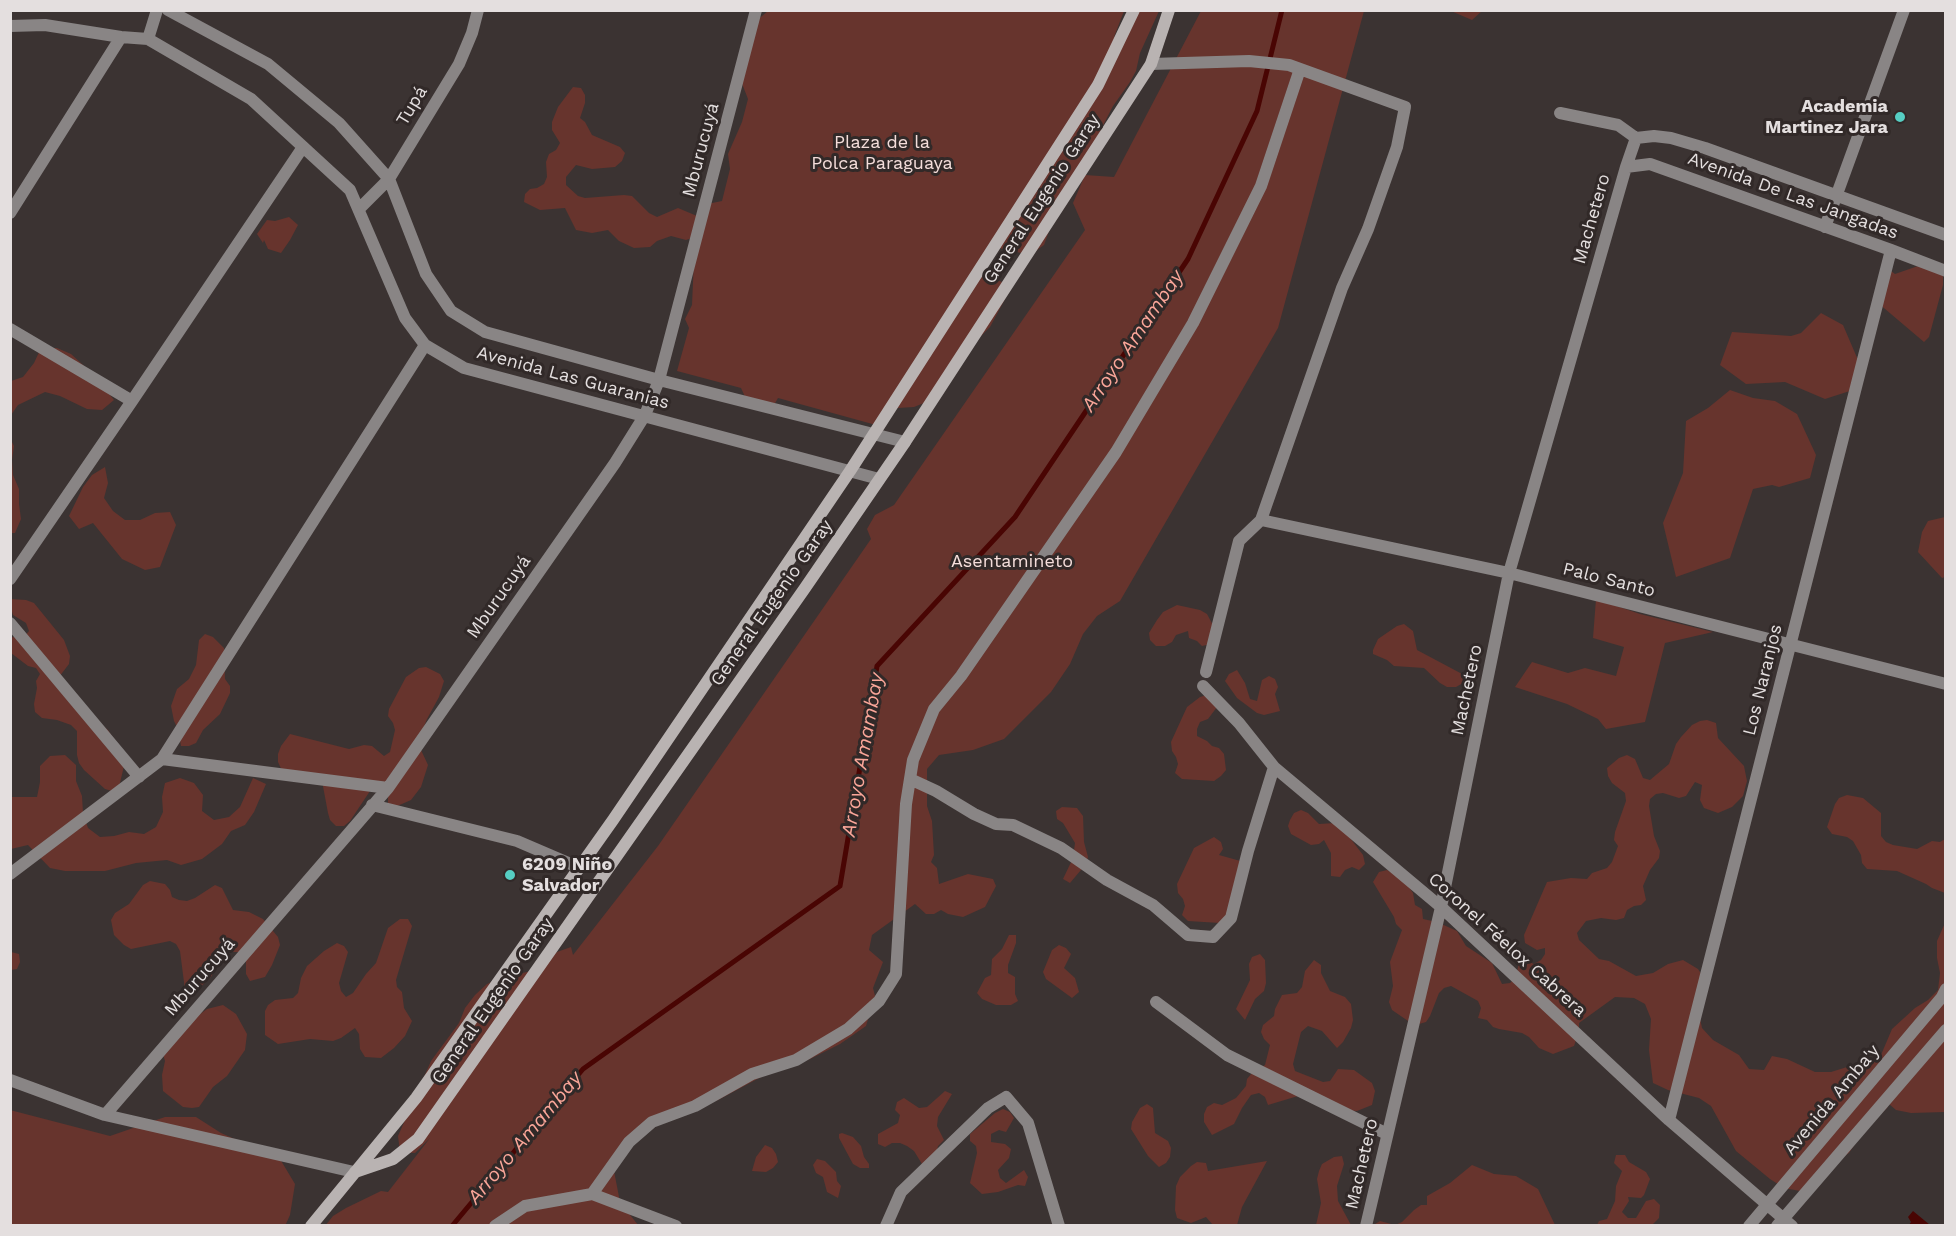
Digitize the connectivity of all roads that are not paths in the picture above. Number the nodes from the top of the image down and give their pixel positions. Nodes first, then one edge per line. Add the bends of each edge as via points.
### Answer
1 (157, 10) edge
2 (168, 10) edge
3 (478, 10) edge
4 (756, 10) edge
5 (1134, 10) edge
6 (1169, 10) edge
7 (1904, 10) edge
8 (10, 26) edge
9 (121, 37) junction
10 (148, 39) junction
11 (1151, 64) junction
12 (1294, 67) junction
13 (1560, 113) dead end
14 (1636, 138) junction
15 (303, 147) junction
16 (1626, 167) junction
17 (389, 179) junction
18 (1838, 195) junction
19 (359, 209) junction
20 (10, 213) edge
21 (1825, 227) junction
22 (1946, 235) edge
23 (1891, 250) junction
24 (1946, 271) edge
25 (10, 329) edge
26 (425, 345) junction
27 (659, 380) junction
28 (132, 401) junction
29 (645, 416) junction
30 (875, 434) junction
31 (905, 442) junction
32 (850, 471) junction
33 (879, 479) junction
34 (1261, 520) junction
35 (1509, 573) junction
36 (10, 579) edge
37 (10, 623) edge
38 (1790, 645) junction
39 (1206, 672) dead end
40 (1946, 684) edge
41 (1203, 686) dead end
42 (162, 759) junction
43 (1274, 767) junction
44 (139, 777) junction
45 (910, 779) junction
46 (388, 788) junction
47 (372, 806) junction
48 (580, 868) junction
49 (10, 874) edge
50 (1441, 907) junction
51 (1944, 996) edge
52 (1156, 1002) dead end
53 (1946, 1030) edge
54 (10, 1080) edge
55 (105, 1115) junction
56 (1669, 1120) junction
57 (1387, 1134) junction
58 (354, 1172) junction
59 (592, 1194) junction
60 (1768, 1205) junction
61 (1784, 1223) edge
62 (311, 1226) edge
63 (495, 1226) edge
64 (676, 1226) edge
65 (886, 1226) edge
66 (1059, 1226) edge
67 (1366, 1226) edge
68 (1749, 1226) edge

1 - 10 street
2 - 17 street, Avenida Las Guaranias via 268,64 339,123
3 - 17 street, Tupá via 459,64
4 - 27 street, Mburucuyá
5 - 30 street, General Eugenio Garay via 1098,85
6 - 11 street, General Eugenio Garay
7 - 18 street
8 - 9 street, Avenida Las Guaranias via 45,25
9 - 10 street, Avenida Las Guaranias
9 - 20 street
10 - 15 street, Avenida Las Guaranias via 251,99
11 - 12 street via 1249,61
11 - 31 street, General Eugenio Garay
12 - 34 street via 1405,107 1398,147 1342,288
12 - 45 street via 1261,186 1193,322 1116,452 934,709 913,760
13 - 14 street via 1618,125
14 - 16 street, Machetero
14 - 18 street, Avenida De Las Jangadas via 1654,136 1682,141
15 - 19 street, Avenida Las Guaranias via 350,190
15 - 28 street
16 - 21 street, Avenida De Las Jangadas via 1650,165
16 - 35 street, Machetero
17 - 19 street, Tupá
17 - 27 street, Avenida Las Guaranias via 426,274 451,310 484,332
18 - 21 street
18 - 22 street, Avenida De Las Jangadas
19 - 26 street, Avenida Las Guaranias via 405,318
21 - 23 street, Avenida De Las Jangadas
23 - 24 street, Avenida De Las Jangadas
23 - 38 street, Los Naranjos
25 - 28 street
26 - 29 street, Avenida Las Guaranias via 464,368
26 - 42 street
27 - 29 street, Mburucuyá
27 - 30 street, Avenida Las Guaranias
28 - 36 street
29 - 32 street, Avenida Las Guaranias
29 - 46 street, Mburucuyá
30 - 31 street, Avenida Las Guaranias
30 - 32 street, General Eugenio Garay
31 - 33 street, General Eugenio Garay
32 - 33 street, Avenida Las Guaranias
32 - 48 street, General Eugenio Garay
33 - 58 street, General Eugenio Garay via 418,1139 393,1159
34 - 35 street, Palo Santo
34 - 39 street via 1239,541
35 - 38 street, Palo Santo
35 - 50 street, Machetero
37 - 44 street
38 - 40 street, Palo Santo
38 - 56 street, Los Naranjos
41 - 43 street, Coronel Féelox Cabrera
42 - 44 street
42 - 46 street
43 - 45 street via 1231,918 1213,937 1188,935 1153,905 1061,848 1013,825 996,824 974,814
43 - 50 street, Coronel Féelox Cabrera
44 - 49 street
45 - 59 street via 896,974 879,1001 848,1029 796,1060 752,1074 695,1106 652,1122 629,1142
46 - 47 street, Mburucuyá
47 - 48 street via 517,841
47 - 55 street, Mburucuyá
48 - 58 street, General Eugenio Garay via 416,1098
50 - 56 street, Coronel Féelox Cabrera
50 - 57 street, Machetero
51 - 60 street, Avenida Amba'y
52 - 57 street via 1227,1055
53 - 61 street
54 - 55 street
55 - 58 street
56 - 60 street, Coronel Féelox Cabrera
57 - 67 street, Machetero
58 - 62 street, General Eugenio Garay
59 - 63 street via 525,1206
59 - 64 street
60 - 61 street, Coronel Féelox Cabrera
60 - 68 street, Avenida Amba'y
65 - 66 street via 901,1192 988,1108 1006,1097 1028,1123

